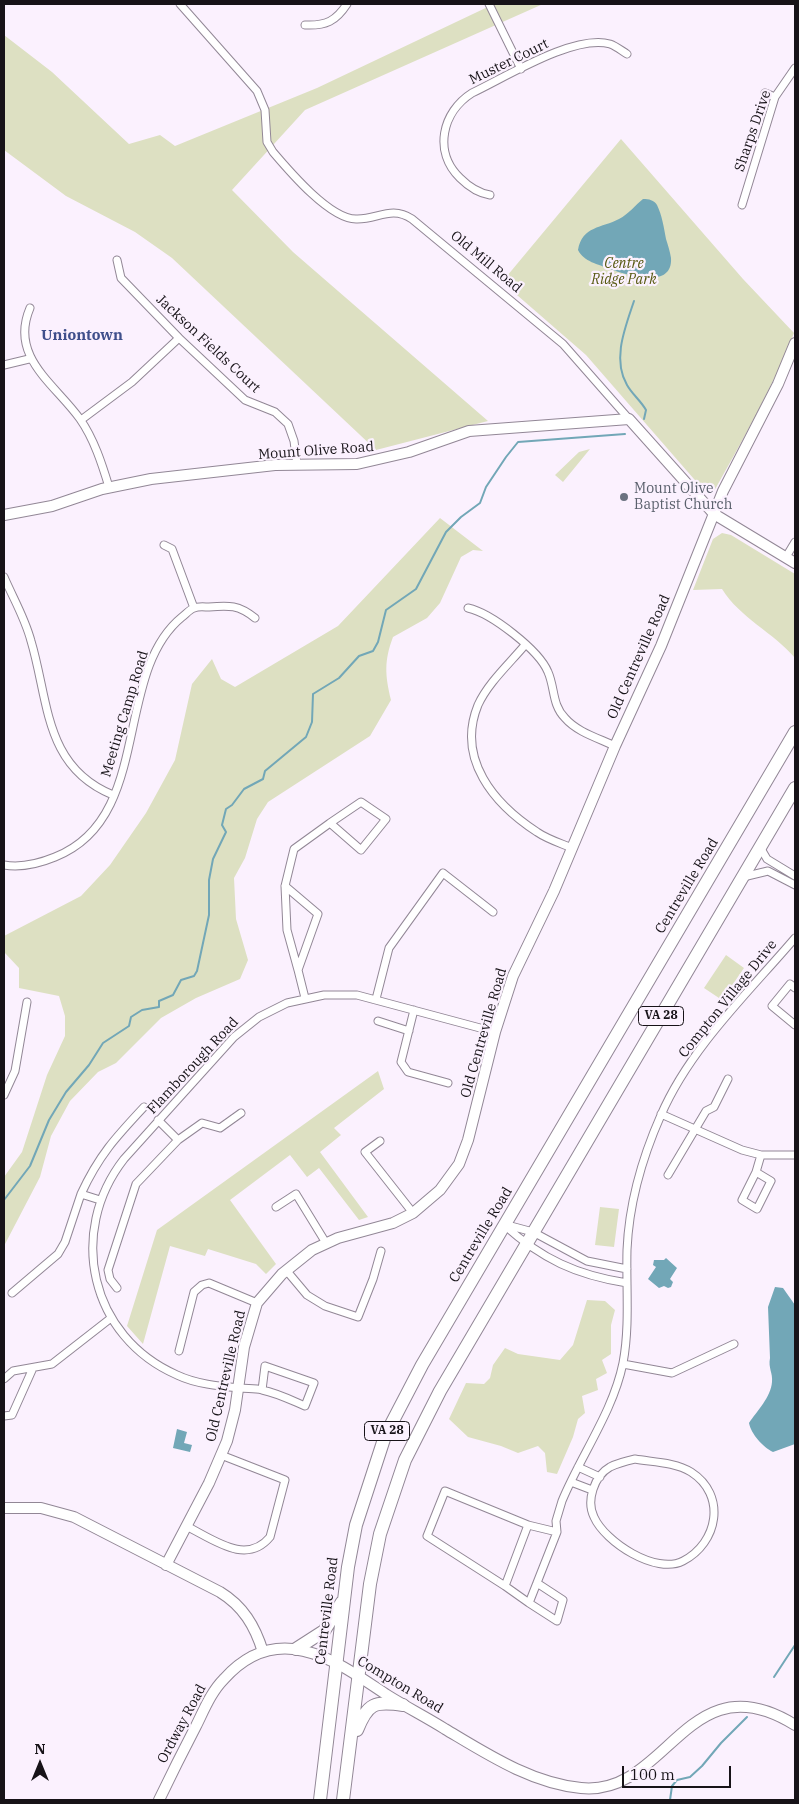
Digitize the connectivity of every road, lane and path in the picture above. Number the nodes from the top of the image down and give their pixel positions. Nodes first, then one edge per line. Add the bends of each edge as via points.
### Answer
1 (180, 4) edge
2 (347, 4) edge
3 (489, 4) edge
4 (305, 25) dead end
5 (627, 54) dead end
6 (795, 68) edge
7 (521, 69) junction
8 (765, 93) dead end
9 (775, 97) junction
10 (490, 195) dead end
11 (742, 205) dead end
12 (116, 260) dead end
13 (30, 308) dead end
14 (179, 338) junction
15 (795, 343) edge
16 (29, 359) junction
17 (4, 365) edge
18 (629, 419) junction
19 (81, 420) junction
20 (297, 464) junction
21 (109, 487) junction
22 (714, 514) junction
23 (4, 515) edge
24 (795, 542) edge
25 (164, 545) dead end
26 (791, 560) edge
27 (4, 577) edge
28 (194, 608) junction
29 (468, 608) dead end
30 (255, 618) dead end
31 (525, 645) junction
32 (795, 732) edge
33 (615, 746) junction
34 (795, 788) edge
35 (113, 794) junction
36 (330, 822) junction
37 (760, 847) junction
38 (572, 848) junction
39 (4, 865) edge
40 (795, 876) edge
41 (742, 878) junction
42 (795, 885) edge
43 (285, 886) junction
44 (494, 912) dead end
45 (795, 938) edge
46 (298, 970) junction
47 (795, 988) edge
48 (305, 998) junction
49 (376, 1000) junction
50 (27, 1002) dead end
51 (414, 1010) junction
52 (378, 1021) dead end
53 (795, 1026) edge
54 (409, 1031) junction
55 (495, 1032) junction
56 (728, 1079) dead end
57 (448, 1083) dead end
58 (4, 1094) edge
59 (144, 1107) dead end
60 (241, 1113) dead end
61 (661, 1114) junction
62 (158, 1120) junction
63 (697, 1129) junction
64 (178, 1140) junction
65 (380, 1141) dead end
66 (761, 1155) junction
67 (795, 1156) edge
68 (756, 1172) junction
69 (668, 1175) dead end
70 (81, 1194) junction
71 (100, 1200) junction
72 (276, 1207) dead end
73 (413, 1213) junction
74 (504, 1225) junction
75 (533, 1232) junction
76 (326, 1243) junction
77 (526, 1245) junction
78 (381, 1251) dead end
79 (628, 1268) junction
80 (286, 1270) junction
81 (627, 1283) junction
82 (117, 1288) dead end
83 (12, 1293) dead end
84 (257, 1303) junction
85 (111, 1318) junction
86 (734, 1344) dead end
87 (179, 1351) dead end
88 (623, 1364) junction
89 (33, 1368) junction
90 (4, 1379) edge
91 (239, 1388) junction
92 (262, 1390) junction
93 (4, 1416) edge
94 (222, 1456) junction
95 (578, 1467) junction
96 (600, 1477) junction
97 (571, 1482) junction
98 (592, 1490) junction
99 (4, 1508) edge
100 (528, 1525) junction
101 (186, 1526) junction
102 (558, 1532) junction
103 (166, 1565) junction
104 (537, 1583) junction
105 (505, 1586) junction
106 (344, 1597) junction
107 (529, 1603) junction
108 (296, 1649) junction
109 (263, 1652) junction
110 (336, 1662) junction
111 (359, 1677) junction
112 (403, 1705) junction
113 (795, 1725) edge
114 (350, 1749) junction
115 (159, 1800) edge
116 (320, 1800) edge
117 (343, 1800) edge

1 - 18 street, Old Mill Road via 257,91 266,110 267,142 272,152 335,213 357,220 379,214 406,214 563,344
2 - 4 street via 330,23
3 - 7 street
5 - 7 street, Muster Court via 610,44 579,44
6 - 9 street, Sharps Drive
7 - 10 street, Muster Court via 464,98 452,112 445,128 444,150 455,173 469,187
8 - 9 street
9 - 11 street, Sharps Drive
12 - 14 street, Jackson Fields Court via 121,278
13 - 16 street via 24,333
14 - 19 street via 132,382
14 - 20 street, Jackson Fields Court via 245,400 275,412 288,424
15 - 22 street, Old Centreville Road
16 - 17 street
16 - 19 street
18 - 20 street, Mount Olive Road via 469,431 369,463
18 - 22 street, Old Mill Road
19 - 21 street via 98,453
20 - 21 street, Mount Olive Road
21 - 23 street, Mount Olive Road via 52,506
22 - 26 street, Old Mill Road
22 - 33 street, Old Centreville Road via 661,646
24 - 26 street
25 - 28 street via 172,549
27 - 35 street via 30,639 56,740 66,757 87,780
28 - 30 street via 242,608
28 - 35 street, Meeting Camp Road via 173,625 151,662 127,759
29 - 31 street via 491,617
31 - 33 street via 546,666 555,702 564,718 572,726
31 - 38 street via 493,682 478,706 472,730 475,761 482,780 497,800 536,832
32 - 74 highway, Centreville Road / VA 28
33 - 38 street, Old Centreville Road
34 - 37 highway, VA 28
35 - 39 street, Meeting Camp Road via 95,829 76,847 33,865
36 - 36 street via 362,802 386,819 362,850
36 - 43 street via 294,849
37 - 40 street via 767,860
37 - 41 highway, VA 28
38 - 55 street, Old Centreville Road via 513,976
41 - 42 street via 768,871
41 - 75 highway, VA 28
43 - 46 street via 287,930
43 - 46 street via 318,914
44 - 49 street via 443,873 389,948
45 - 61 street, Compton Village Drive via 708,1040
46 - 48 street
47 - 53 street via 790,984 772,1006
48 - 49 street, Flamborough Road via 339,994
48 - 62 street, Flamborough Road via 272,1010 246,1026
49 - 51 street, Flamborough Road
50 - 58 street via 14,1071
51 - 54 street
51 - 55 street, Flamborough Road
52 - 54 street
54 - 57 street via 401,1062 408,1072
55 - 73 street, Old Centreville Road via 459,1164 440,1190
56 - 63 street via 714,1108 706,1111
59 - 70 street via 95,1164
60 - 64 street via 220,1128 202,1123
61 - 63 street
61 - 79 street, Compton Village Drive via 637,1181 629,1232
62 - 64 street
62 - 71 street, Flamborough Road via 118,1167
63 - 66 street via 716,1140
63 - 69 street
64 - 82 street via 136,1184 108,1270
65 - 73 street via 365,1152
66 - 67 street
66 - 68 street
68 - 68 street via 771,1181 758,1209 742,1200
70 - 71 street
70 - 83 street via 58,1254
71 - 85 street, Flamborough Road via 92,1248 95,1276
72 - 76 street via 296,1194
73 - 76 street, Old Centreville Road via 386,1226
74 - 75 street
74 - 77 street
74 - 106 highway, Centreville Road / VA 28 via 422,1365 385,1436 356,1525
75 - 77 highway, VA 28
75 - 79 street via 587,1261
76 - 80 street, Old Centreville Road via 302,1256
77 - 81 street via 581,1274
77 - 111 highway, VA 28 via 421,1424 395,1484 374,1559
78 - 80 street via 358,1317 325,1306 307,1295
79 - 81 street, Compton Village Drive
80 - 84 street, Old Centreville Road
81 - 88 street, Compton Village Drive
84 - 87 street via 209,1283 202,1284 194,1292
84 - 91 street, Old Centreville Road via 244,1347
85 - 89 street via 52,1364
85 - 91 street, Flamborough Road via 131,1344 162,1368 194,1381
86 - 88 street via 672,1373
88 - 95 street, Compton Village Drive via 613,1394
89 - 90 street via 13,1371
89 - 93 street via 12,1415
91 - 92 street, Flamborough Road
91 - 94 street, Old Centreville Road
92 - 92 street, Flamborough Road via 265,1366 314,1383 305,1406
94 - 101 street, Old Centreville Road
94 - 101 street via 285,1480 270,1537 264,1544 246,1552 234,1550
95 - 96 street
95 - 97 street, Compton Village Drive
96 - 98 street
96 - 98 street via 608,1468 635,1459 691,1472 707,1488 714,1507 712,1530 705,1545 678,1564 660,1565 642,1560 602,1529 594,1517
97 - 98 street
97 - 102 street, Compton Village Drive via 556,1521
99 - 103 street via 41,1508 74,1517
100 - 102 street
100 - 105 street
100 - 105 street via 445,1491 427,1536
101 - 103 street, Old Centreville Road
102 - 104 street, Compton Village Drive
103 - 109 street via 231,1599 249,1619
104 - 107 street, Compton Village Drive
104 - 107 street via 563,1600 557,1621
105 - 107 street
106 - 108 highway via 324,1631
106 - 110 highway, Centreville Road / VA 28
108 - 109 street, Compton Road
108 - 110 street, Compton Road
109 - 115 street, Ordway Road via 246,1660 218,1686
110 - 111 street, Compton Road
110 - 116 highway, Centreville Road / VA 28
111 - 112 street, Compton Road
111 - 114 highway, VA 28
112 - 113 street, Compton Road via 512,1767 556,1784 582,1789 606,1787 624,1780 694,1723 718,1710 742,1706 756,1708
112 - 114 highway via 374,1704 367,1709
114 - 117 highway, VA 28

